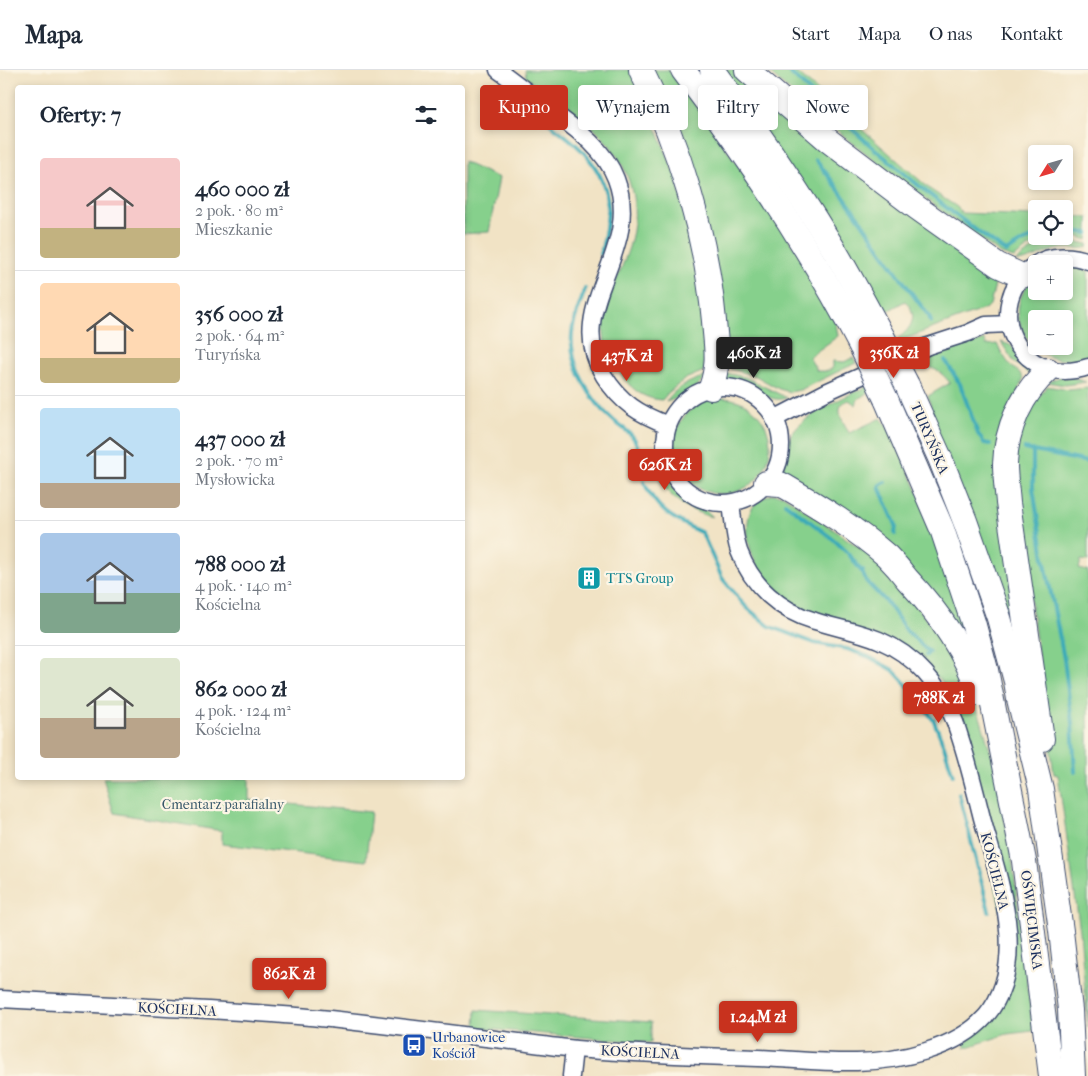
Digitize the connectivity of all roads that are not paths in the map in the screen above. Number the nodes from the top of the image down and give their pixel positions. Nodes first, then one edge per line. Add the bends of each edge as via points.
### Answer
1 (498, 70) edge
2 (641, 70) edge
3 (683, 70) edge
4 (712, 70) edge
5 (747, 70) edge
6 (1073, 257) edge
7 (1088, 261) edge
8 (1028, 268) edge
9 (1028, 273) edge
10 (1010, 324) junction
11 (1088, 367) edge
12 (1048, 370) junction
13 (711, 388) junction
14 (774, 419) junction
15 (668, 425) junction
16 (766, 483) junction
17 (731, 502) junction
18 (1005, 766) junction
19 (1041, 789) junction
20 (0, 999) edge
21 (574, 1049) junction
22 (571, 1076) edge
23 (1051, 1076) edge
24 (1073, 1076) edge

1 - 15 street via 585,137 614,173 622,205 622,224 615,255 595,305 591,326 593,349 599,368 612,390 628,405
2 - 13 highway via 679,162 698,229 712,299 718,364
3 - 18 highway, TURYŃSKA, bridge via 791,224 839,304 886,399 942,529 973,622
4 - 19 highway, TURYŃSKA, bridge via 811,211 907,385 965,521 999,618
5 - 8 highway via 829,141 998,265
6 - 7 street
9 - 10 street via 1011,295
10 - 12 street via 1024,354
10 - 14 street via 986,325 928,346
11 - 12 street via 1069,371
12 - 19 highway via 1032,385 1021,405 1009,433 1005,464 1042,737
13 - 14 street via 741,390 760,402
13 - 15 street via 685,401
14 - 16 street via 781,445 777,465
15 - 17 street via 666,454 678,482 701,499
16 - 17 street via 744,499
16 - 18 highway via 786,487 858,533 888,558 916,588 940,618 974,678
17 - 21 street, KOŚCIELNA via 740,552 752,576 769,596 799,616 870,636 897,649 925,672 945,700 965,754 1001,886 1008,935 1008,966 1004,980 989,1012 969,1032 944,1046 900,1057 859,1062
18 - 23 highway, OŚWIĘCIMSKA via 1024,861
19 - 24 highway, OŚWIĘCIMSKA via 1070,1010
20 - 21 street, KOŚCIELNA via 259,1012
21 - 22 street

